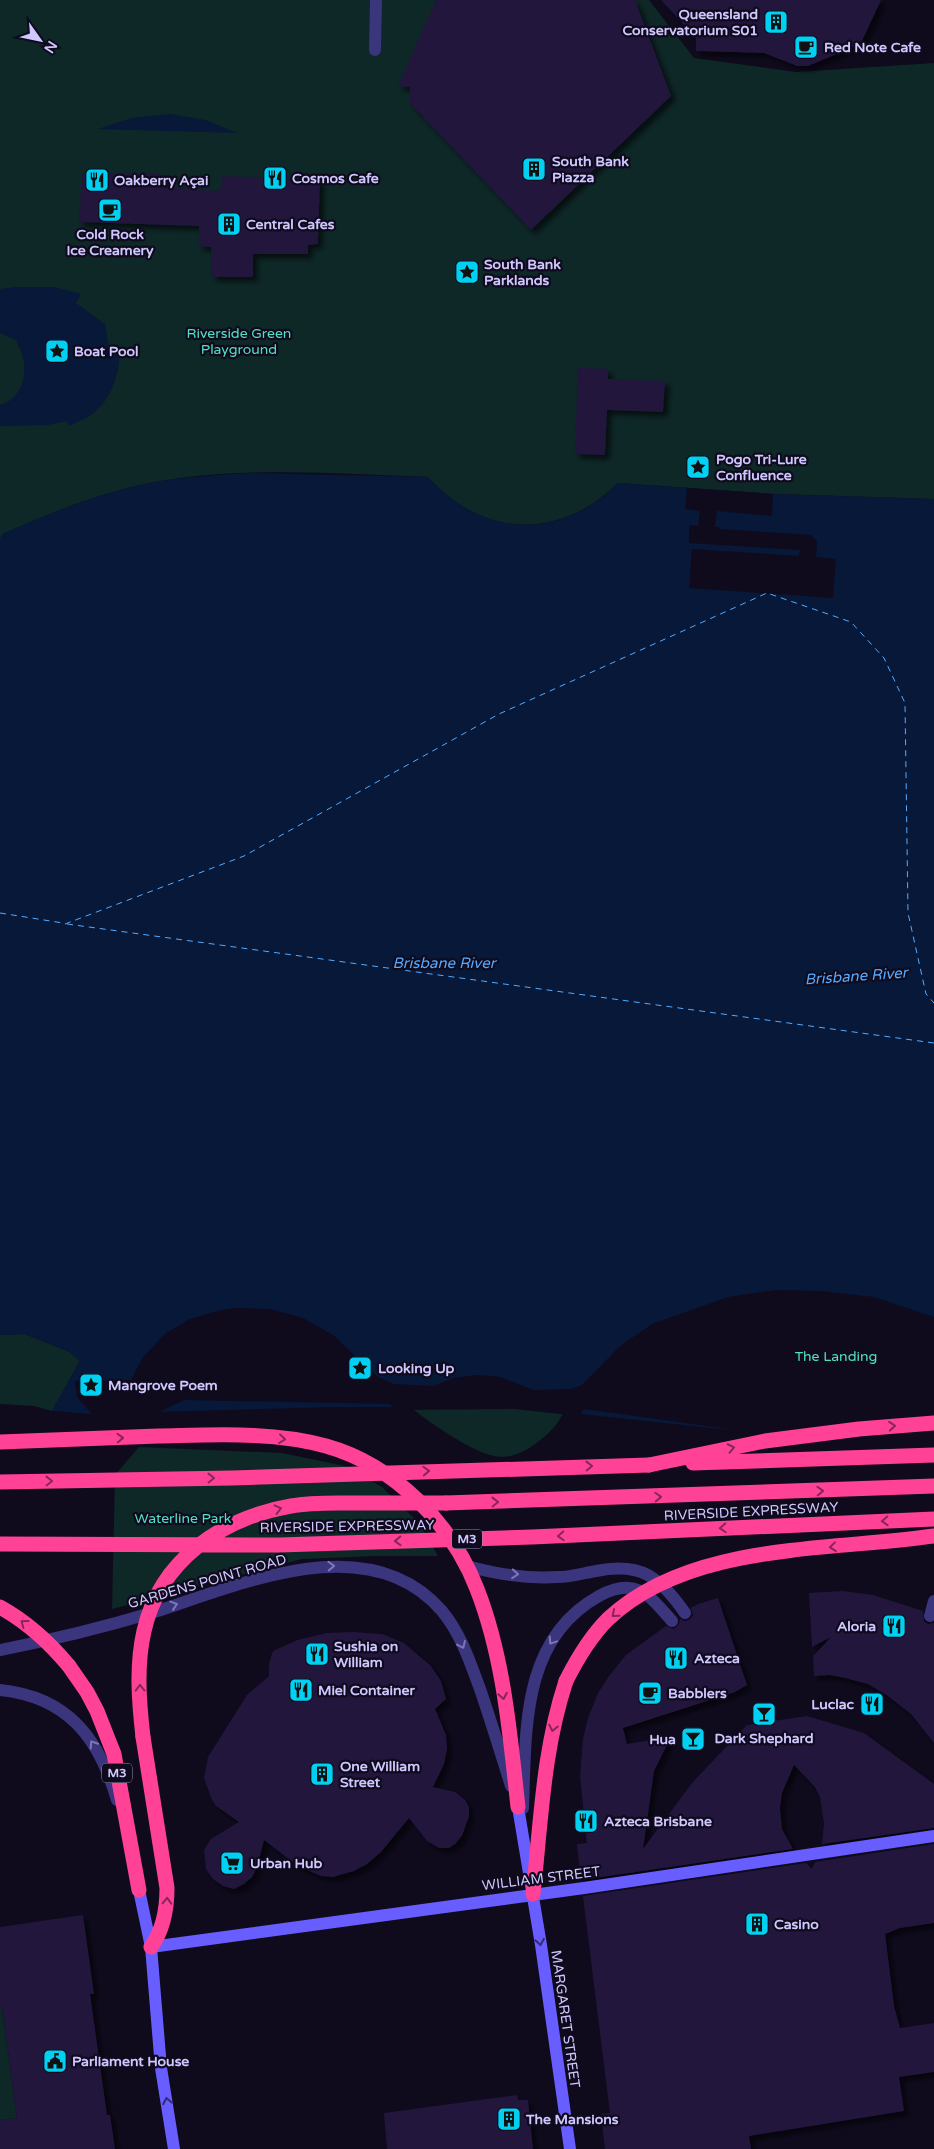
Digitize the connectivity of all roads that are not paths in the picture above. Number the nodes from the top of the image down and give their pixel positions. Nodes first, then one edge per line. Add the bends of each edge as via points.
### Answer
1 (376, 0) edge
2 (375, 50) dead end
3 (934, 1423) edge
4 (0, 1442) edge
5 (934, 1455) edge
6 (649, 1465) junction
7 (0, 1482) edge
8 (934, 1486) edge
9 (934, 1519) edge
10 (934, 1536) edge
11 (0, 1544) edge
12 (467, 1566) junction
13 (934, 1601) edge
14 (0, 1607) edge
15 (685, 1613) dead end
16 (930, 1616) dead end
17 (672, 1621) dead end
18 (0, 1650) edge
19 (0, 1690) edge
20 (518, 1808) junction
21 (522, 1830) junction
22 (934, 1836) edge
23 (139, 1890) junction
24 (532, 1894) junction
25 (151, 1946) junction
26 (174, 2149) edge
27 (570, 2149) edge

1 - 2 street
6 -> 3 highway via 765,1441
4 -> 12 highway, M3 via 199,1435 265,1437 325,1446 354,1456 404,1490 435,1519 456,1545
5 - 6 highway
7 -> 6 highway, bridge
25 -> 8 highway, M3, bridge via 164,1919 167,1888 143,1737 140,1654 148,1618 171,1572 191,1550 221,1529 278,1508 307,1504 519,1502
9 -> 11 highway, RIVERSIDE EXPRESSWAY / M3, bridge via 542,1537 299,1544
10 -> 24 highway, bridge via 771,1555 723,1564 680,1576 647,1591 609,1619 585,1646 558,1704 546,1764
12 -> 15 street via 549,1577 629,1568 659,1581
12 -> 20 highway, M3 via 485,1611 497,1660
13 - 16 street
23 -> 14 highway, M3, bridge via 110,1741 87,1692 56,1651 29,1626
17 -> 21 street via 646,1593 622,1588 603,1594 584,1607 552,1640 540,1665 529,1708
18 -> 20 street, GARDENS POINT ROAD via 123,1621 292,1570 345,1566 374,1571 416,1590 437,1606 453,1627 475,1677
23 -> 19 street via 114,1790 92,1742 75,1721 51,1704 28,1695
20 - 21 street, M3
21 - 24 street, M3
22 - 24 street, WILLIAM STREET
23 - 25 street, M3
24 - 25 street, WILLIAM STREET
24 -> 27 street, MARGARET STREET
26 -> 25 street via 161,2068

